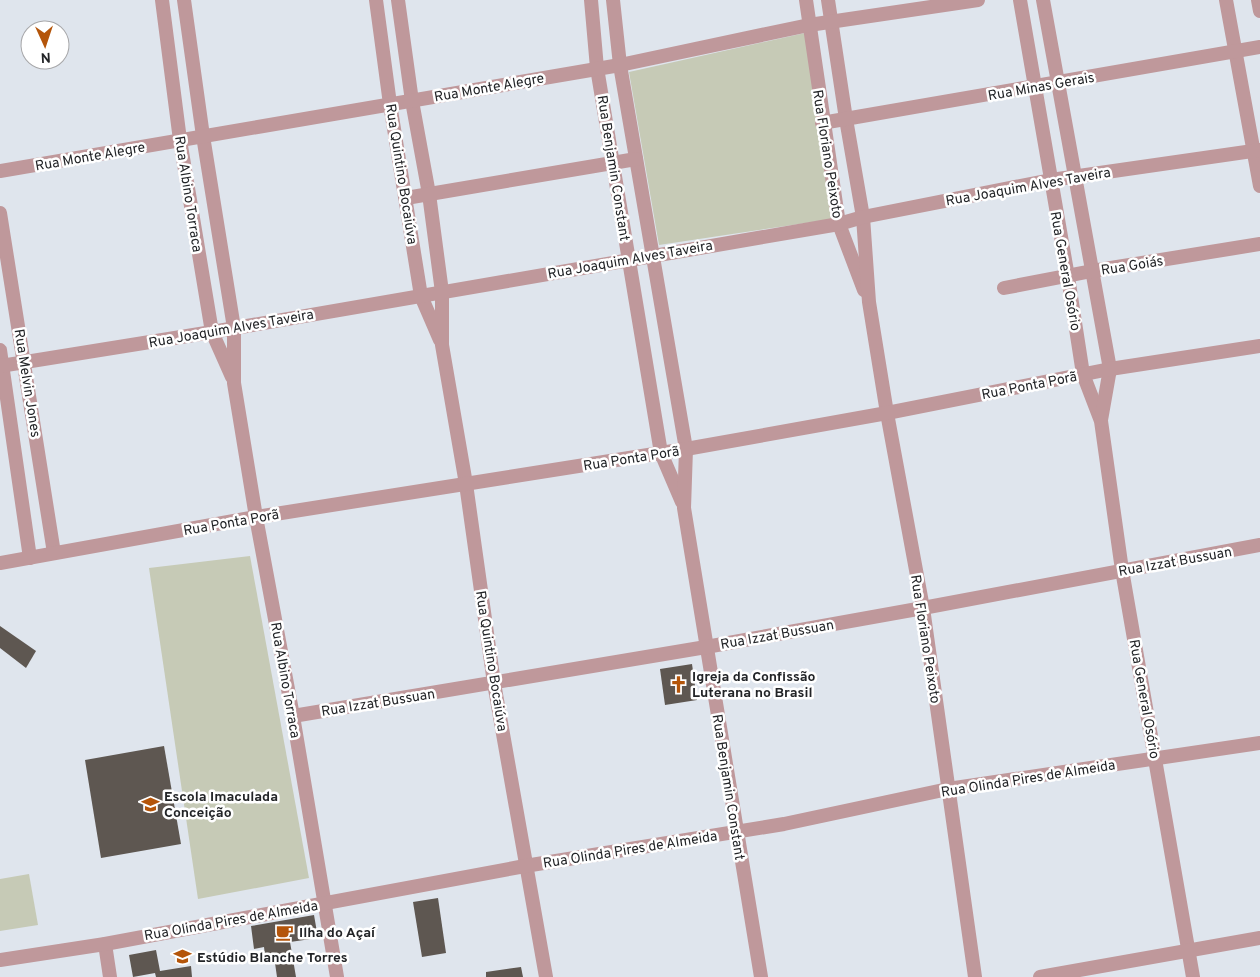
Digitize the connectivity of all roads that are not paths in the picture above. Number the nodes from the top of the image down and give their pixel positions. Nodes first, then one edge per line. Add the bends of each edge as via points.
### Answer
1 (162, 0) edge
2 (184, 0) edge
3 (376, 0) edge
4 (398, 0) edge
5 (591, 0) edge
6 (613, 0) edge
7 (806, 0) edge
8 (828, 0) edge
9 (978, 0) edge
10 (1020, 0) edge
11 (1043, 0) edge
12 (1226, 0) edge
13 (1258, 0) edge
14 (1260, 11) edge
15 (831, 22) junction
16 (809, 25) junction
17 (1260, 47) edge
18 (1236, 52) junction
19 (620, 65) junction
20 (597, 68) junction
21 (1058, 83) junction
22 (1035, 87) junction
23 (412, 100) junction
24 (390, 104) junction
25 (846, 119) junction
26 (822, 123) junction
27 (203, 136) junction
28 (180, 140) junction
29 (1258, 151) edge
30 (636, 159) junction
31 (613, 163) junction
32 (0, 171) edge
33 (1074, 177) junction
34 (1050, 180) junction
35 (1260, 186) edge
36 (429, 194) junction
37 (406, 198) junction
38 (0, 213) edge
39 (863, 217) junction
40 (838, 224) junction
41 (1260, 244) edge
42 (652, 255) junction
43 (628, 259) junction
44 (1092, 271) junction
45 (1068, 277) junction
46 (1004, 288) dead end
47 (442, 292) junction
48 (421, 296) junction
49 (869, 302) junction
50 (234, 328) junction
51 (212, 332) junction
52 (442, 345) junction
53 (1260, 346) edge
54 (0, 350) edge
55 (25, 362) junction
56 (1, 366) edge
57 (1110, 369) junction
58 (1083, 374) junction
59 (234, 383) junction
60 (887, 413) junction
61 (1101, 421) junction
62 (686, 449) junction
63 (661, 453) junction
64 (466, 484) junction
65 (684, 508) junction
66 (256, 517) junction
67 (1260, 546) edge
68 (54, 553) junction
69 (30, 558) junction
70 (0, 563) edge
71 (1122, 570) junction
72 (923, 608) junction
73 (706, 646) junction
74 (494, 683) junction
75 (293, 716) junction
76 (1260, 743) edge
77 (1155, 759) junction
78 (948, 789) junction
79 (736, 832) junction
80 (526, 866) junction
81 (326, 903) junction
82 (1260, 938) edge
83 (105, 944) junction
84 (1188, 950) junction
85 (0, 960) edge
86 (110, 977) edge
87 (337, 977) edge
88 (546, 977) edge
89 (762, 977) edge
90 (975, 977) edge
91 (1040, 977) edge
92 (1193, 977) edge

1 - 28 street, Rua Albino Torraca
2 - 27 street, Rua Albino Torraca
3 - 24 street, Rua Quintino Bocaiúva
4 - 23 street, Rua Quintino Bocaiúva
5 - 20 street, Rua Benjamin Constant
6 - 19 street, Rua Benjamin Constant
7 - 16 street, Rua Floriano Peixoto
8 - 15 street, Rua Floriano Peixoto
9 - 15 street, Rua Monte Alegre
10 - 22 street, Rua General Osório
11 - 21 street, Rua General Osório
12 - 18 street
13 - 14 street
15 - 16 street, Rua Monte Alegre
15 - 25 street, Rua Floriano Peixoto
16 - 19 street, Rua Monte Alegre
16 - 26 street, Rua Floriano Peixoto
17 - 18 street, Rua Minas Gerais
18 - 21 street, Rua Minas Gerais
18 - 29 street
19 - 20 street, Rua Monte Alegre
19 - 30 street, Rua Benjamin Constant
20 - 23 street, Rua Monte Alegre
20 - 31 street, Rua Benjamin Constant
21 - 22 street, Rua Minas Gerais
21 - 33 street, Rua General Osório
22 - 25 street, Rua Minas Gerais
22 - 34 street, Rua General Osório
23 - 24 street, Rua Monte Alegre
23 - 36 street, Rua Quintino Bocaiúva
24 - 27 street, Rua Monte Alegre
24 - 37 street, Rua Quintino Bocaiúva
25 - 26 street, Rua Minas Gerais
25 - 39 street, Rua Floriano Peixoto
26 - 40 street, Rua Floriano Peixoto
27 - 28 street, Rua Monte Alegre
27 - 50 street, Rua Albino Torraca
28 - 32 street, Rua Monte Alegre
28 - 51 street, Rua Albino Torraca
29 - 33 street, Rua Joaquim Alves Taveira
29 - 35 street
30 - 31 street
30 - 42 street, Rua Benjamin Constant
31 - 36 street
31 - 43 street, Rua Benjamin Constant
33 - 34 street, Rua Joaquim Alves Taveira
33 - 44 street, Rua General Osório
34 - 39 street, Rua Joaquim Alves Taveira
34 - 45 street, Rua General Osório
36 - 37 street
36 - 47 street, Rua Quintino Bocaiúva
37 - 48 street, Rua Quintino Bocaiúva
38 - 55 street, Rua Melvin Jones
39 - 40 street, Rua Joaquim Alves Taveira
39 - 49 street, Rua Floriano Peixoto
40 - 42 street, Rua Joaquim Alves Taveira
40 - 49 street, Rua Floriano Peixoto
41 - 44 street, Rua Goiás
42 - 43 street, Rua Joaquim Alves Taveira
42 - 62 street, Rua Benjamin Constant
43 - 47 street, Rua Joaquim Alves Taveira
43 - 63 street, Rua Benjamin Constant
44 - 45 street, Rua Goiás
44 - 57 street, Rua General Osório
45 - 46 street, Rua Goiás
45 - 58 street, Rua General Osório
47 - 48 street, Rua Joaquim Alves Taveira
47 - 52 street, Rua Quintino Bocaiúva
48 - 50 street, Rua Joaquim Alves Taveira
48 - 52 street, Rua Quintino Bocaiúva
49 - 60 street, Rua Floriano Peixoto
50 - 51 street, Rua Joaquim Alves Taveira
50 - 59 street, Rua Albino Torraca
51 - 55 street, Rua Joaquim Alves Taveira
51 - 59 street, Rua Albino Torraca
52 - 64 street, Rua Quintino Bocaiúva
53 - 57 street, Rua Ponta Porã
54 - 56 street, Rua Melvin Jones
55 - 56 street, Rua Joaquim Alves Taveira
55 - 68 street, Rua Melvin Jones
56 - 69 street, Rua Melvin Jones
57 - 58 street, Rua Ponta Porã
57 - 61 street, Rua General Osório
58 - 60 street, Rua Ponta Porã
58 - 61 street, Rua General Osório
59 - 66 street, Rua Albino Torraca
60 - 62 street, Rua Ponta Porã
60 - 72 street, Rua Floriano Peixoto
61 - 71 street, Rua General Osório
62 - 63 street, Rua Ponta Porã
62 - 65 street, Rua Benjamin Constant
63 - 64 street, Rua Ponta Porã
63 - 65 street, Rua Benjamin Constant
64 - 66 street, Rua Ponta Porã
64 - 74 street, Rua Quintino Bocaiúva
65 - 73 street, Rua Benjamin Constant
66 - 68 street, Rua Ponta Porã
66 - 75 street, Rua Albino Torraca
67 - 71 street, Rua Izzat Bussuan
68 - 69 street, Rua Ponta Porã
69 - 70 street, Rua Ponta Porã
71 - 72 street, Rua Izzat Bussuan
71 - 77 street, Rua General Osório
72 - 73 street, Rua Izzat Bussuan
72 - 78 street, Rua Floriano Peixoto
73 - 74 street, Rua Izzat Bussuan
73 - 79 street, Rua Benjamin Constant
74 - 75 street, Rua Izzat Bussuan
74 - 80 street, Rua Quintino Bocaiúva
75 - 81 street, Rua Albino Torraca
76 - 77 street, Rua Olinda Pires de Almeida
77 - 78 street, Rua Olinda Pires de Almeida
77 - 84 street, Rua General Osório
78 - 79 street, Rua Olinda Pires de Almeida
78 - 90 street, Rua Floriano Peixoto
79 - 80 street, Rua Olinda Pires de Almeida
79 - 89 street, Rua Benjamin Constant
80 - 81 street, Rua Olinda Pires de Almeida
80 - 88 street, Rua Quintino Bocaiúva
81 - 83 street, Rua Olinda Pires de Almeida
81 - 87 street, Rua Albino Torraca
82 - 84 street
83 - 85 street, Rua Olinda Pires de Almeida
83 - 86 street
84 - 91 street
84 - 92 street, Rua General Osório

